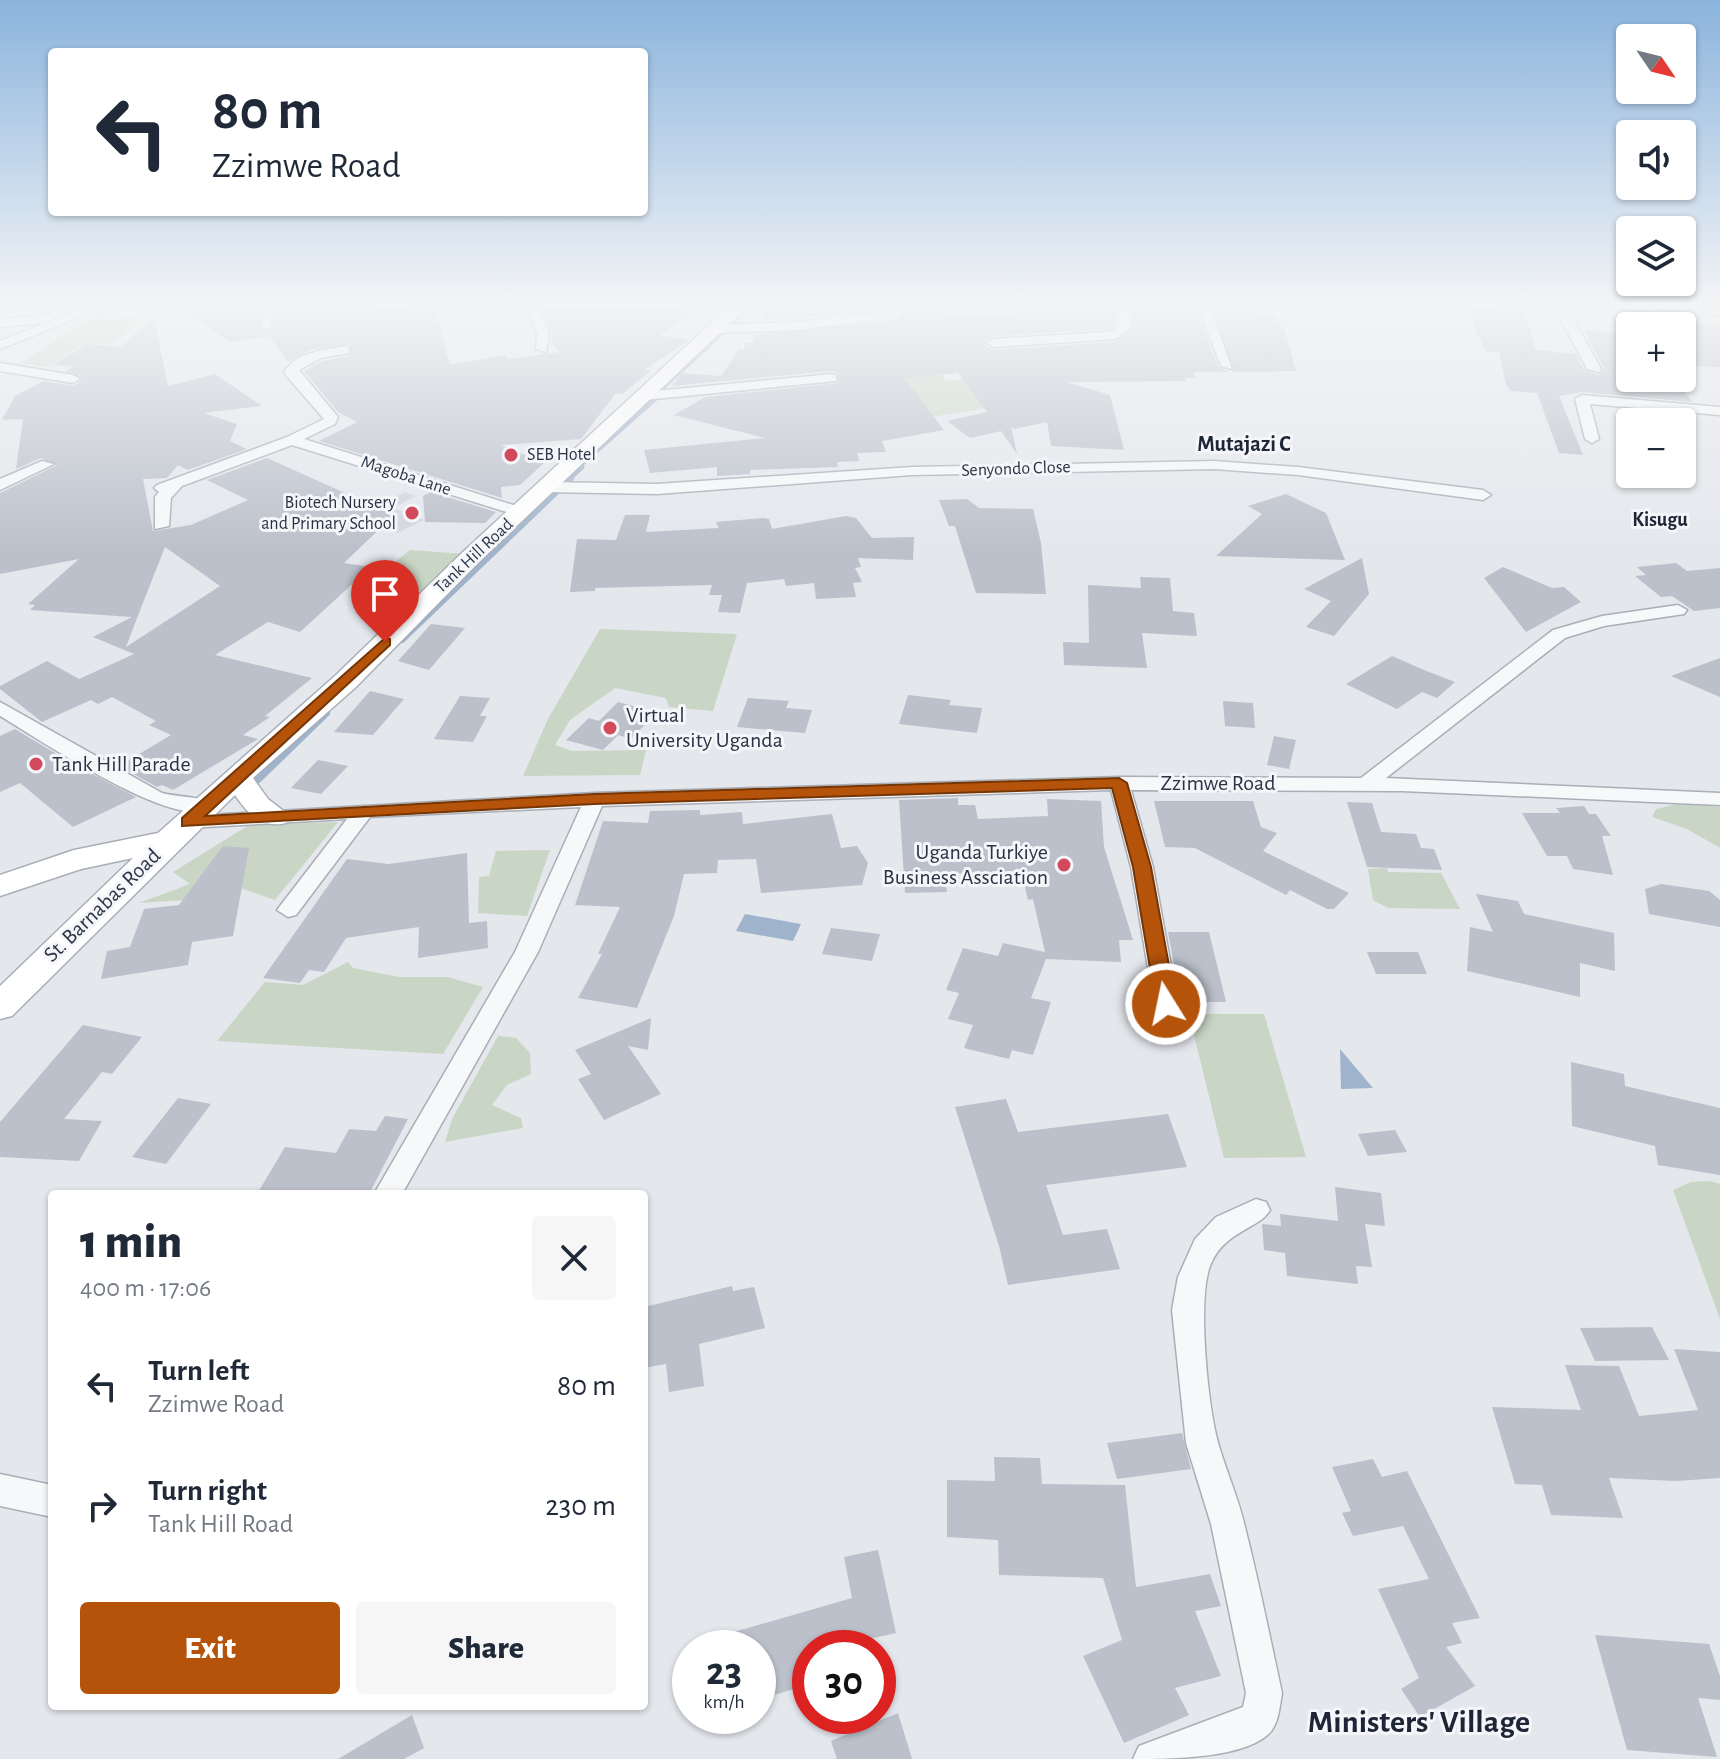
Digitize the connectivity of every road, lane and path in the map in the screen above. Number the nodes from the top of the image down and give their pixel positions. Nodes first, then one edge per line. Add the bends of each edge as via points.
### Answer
1 (306, 386) edge
2 (655, 386) edge
3 (747, 386) edge
4 (644, 396) junction
5 (1720, 411) edge
6 (1592, 439) dead end
7 (292, 440) junction
8 (47, 464) dead end
9 (0, 485) edge
10 (547, 487) junction
11 (1483, 495) dead end
12 (521, 512) junction
13 (161, 526) dead end
14 (1678, 610) dead end
15 (0, 708) edge
16 (237, 777) junction
17 (1119, 783) junction
18 (1366, 784) junction
19 (594, 799) junction
20 (1720, 799) edge
21 (365, 810) junction
22 (275, 816) junction
23 (189, 821) junction
24 (143, 865) junction
25 (7, 885) edge
26 (288, 910) dead end
27 (1166, 1004) dead end
28 (0, 1007) edge
29 (390, 1190) edge
30 (1256, 1210) dead end
31 (0, 1490) edge
32 (48, 1500) edge
33 (1152, 1759) edge

1 - 7 street via 330,421
2 - 4 street, Tank Hill Road
3 - 4 street
4 - 10 street, Tank Hill Road
5 - 6 street via 1582,399
7 - 12 street, Magoba Lane
7 - 13 street via 168,487
8 - 9 street
10 - 11 street, Senyondo Close via 657,489 912,471 1214,465
10 - 12 street, Tank Hill Road
12 - 16 street, Tank Hill Road via 346,681
14 - 18 street via 1602,621 1559,634
15 - 23 street, Zzimwe Road via 169,803
16 - 22 street via 257,805
16 - 23 street, Tank Hill Road
17 - 18 street, Zzimwe Road
17 - 19 street, Zzimwe Road
17 - 27 street via 1142,867
18 - 20 street, Zzimwe Road
19 - 21 street, Zzimwe Road
19 - 29 street via 548,910 495,1013
21 - 22 street, Zzimwe Road
21 - 26 street
22 - 23 street, Zzimwe Road
23 - 24 street, St. Barnabas Road
23 - 25 street, Tank Hill Road
24 - 25 street, Tank Hill Road
24 - 28 street, St. Barnabas Road
30 - 33 street via 1236,1216 1212,1237 1195,1265 1187,1310 1202,1443 1228,1524 1260,1669 1262,1705 1249,1726
31 - 32 street

